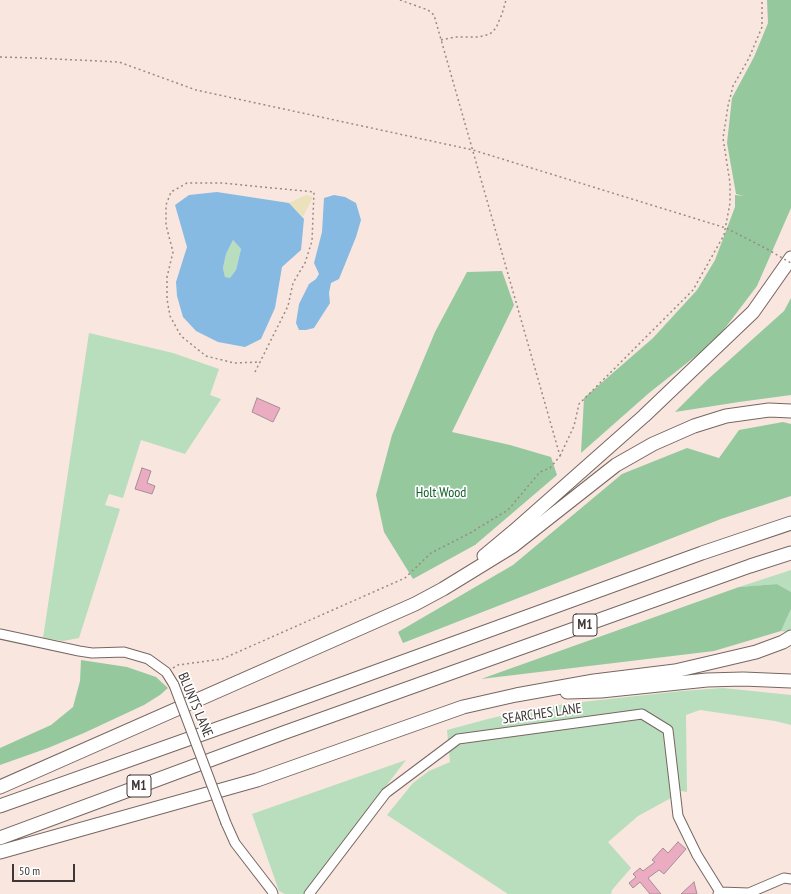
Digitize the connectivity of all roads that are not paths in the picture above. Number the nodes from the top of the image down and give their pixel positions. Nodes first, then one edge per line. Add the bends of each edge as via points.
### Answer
1 (791, 258) edge
2 (791, 411) edge
3 (791, 524) edge
4 (791, 552) edge
5 (443, 589) junction
6 (0, 634) edge
7 (791, 637) edge
8 (791, 681) edge
9 (516, 695) junction
10 (0, 787) edge
11 (0, 806) edge
12 (0, 838) edge
13 (0, 852) edge
14 (791, 879) edge
15 (719, 893) edge
16 (273, 894) edge
17 (309, 894) edge
18 (741, 894) edge

1 - 5 highway via 753,312 656,405 514,531
2 - 5 highway via 769,410 726,416 652,444 616,466 513,546
3 - 11 highway, M1 via 702,553
4 - 12 highway, M1 via 298,728
5 - 10 highway
6 - 16 street, BLUNTS LANE, bridge via 92,653 124,652 148,659 166,672 174,685 235,843
7 - 9 highway via 756,652 675,671 594,681
8 - 9 highway via 707,680 601,691
9 - 13 highway via 463,707 257,780
14 - 18 street via 784,878
15 - 17 street, SEARCHES LANE via 678,816 668,730 642,714 458,739 386,793
15 - 18 street

